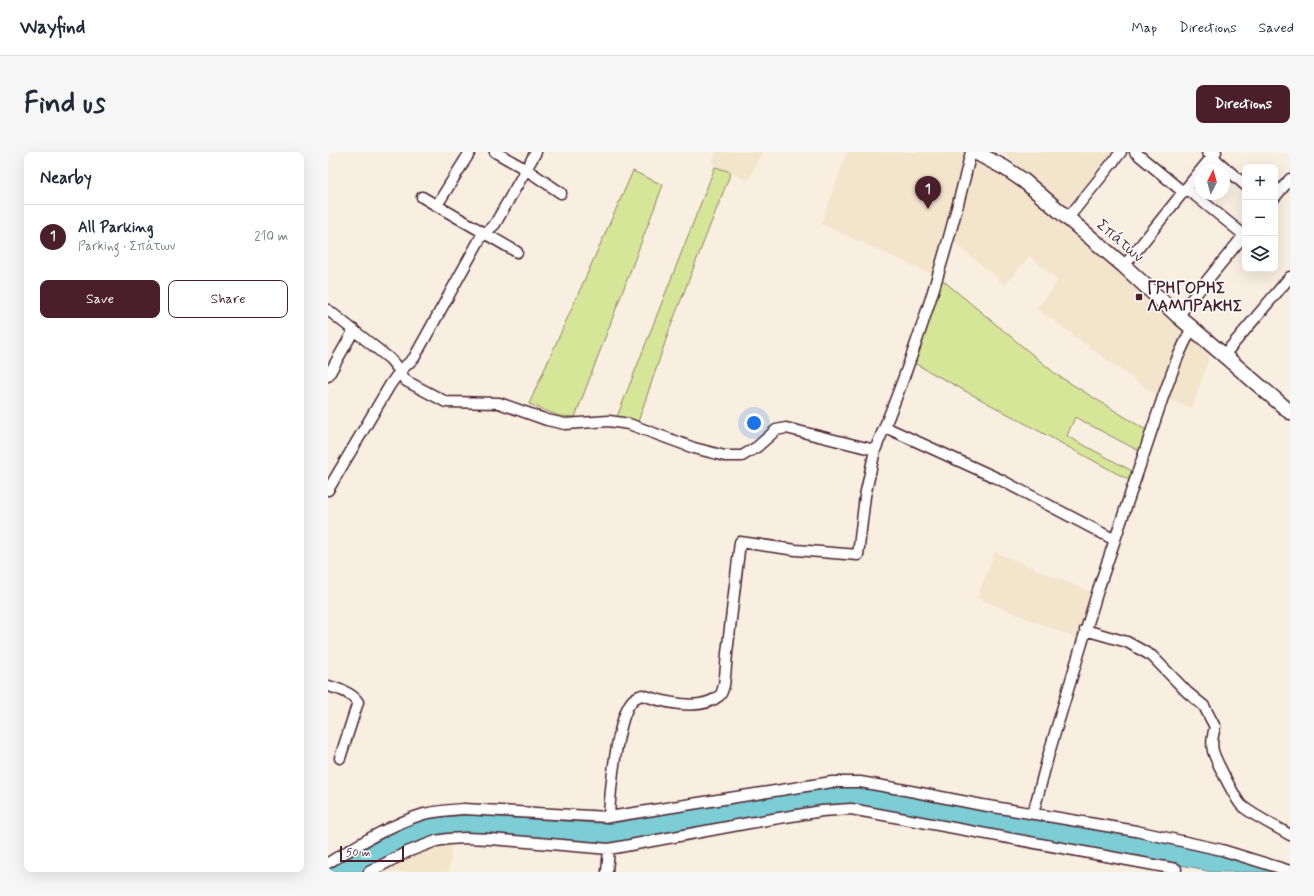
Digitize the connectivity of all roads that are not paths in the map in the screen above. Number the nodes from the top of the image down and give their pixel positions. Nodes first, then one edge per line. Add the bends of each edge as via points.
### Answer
1 (470, 152) edge
2 (495, 152) edge
3 (536, 152) edge
4 (971, 152) edge
5 (975, 152) edge
6 (992, 152) edge
7 (1121, 152) edge
8 (1135, 152) edge
9 (1212, 154) edge
10 (1206, 164) edge
11 (1005, 168) junction
12 (527, 170) junction
13 (1194, 179) edge
14 (1242, 182) edge
15 (1288, 186) edge
16 (1185, 190) junction
17 (561, 193) dead end
18 (1278, 194) edge
19 (422, 197) dead end
20 (437, 205) junction
21 (1068, 218) junction
22 (1242, 233) edge
23 (486, 234) junction
24 (1242, 236) edge
25 (517, 252) dead end
26 (1124, 266) junction
27 (1290, 277) edge
28 (328, 310) edge
29 (1178, 316) junction
30 (1192, 327) junction
31 (354, 330) junction
32 (1224, 355) junction
33 (400, 371) junction
34 (328, 376) edge
35 (1290, 412) edge
36 (885, 427) junction
37 (875, 450) junction
38 (328, 490) edge
39 (1115, 540) junction
40 (1085, 630) junction
41 (328, 686) edge
42 (340, 758) dead end
43 (1033, 814) junction
44 (609, 817) junction
45 (1290, 835) edge
46 (609, 849) junction
47 (328, 863) edge
48 (1176, 869) dead end
49 (369, 872) edge
50 (607, 872) edge
51 (1290, 872) edge

1 - 20 street
2 - 12 street
3 - 12 street
4 - 36 street via 946,251
5 - 11 main road, Σπάτων
6 - 11 main road
7 - 21 street
8 - 16 street
9 - 10 street
9 - 14 street
11 - 21 main road, Σπάτων
12 - 17 street
12 - 23 street via 495,224
13 - 16 street
15 - 18 street
16 - 22 street
16 - 26 street
19 - 20 street
20 - 23 street
21 - 26 main road, Σπάτων
23 - 25 street
23 - 33 street via 414,358
24 - 29 street
26 - 29 main road, Σπάτων
27 - 32 street
28 - 31 street
29 - 30 main road, Σπάτων
30 - 32 main road, Σπάτων
30 - 39 street via 1163,397
31 - 33 street via 390,359
31 - 34 street
32 - 35 main road, Σπάτων
33 - 37 street via 404,380 446,402 499,404 565,424 609,421 629,424 724,456 742,456 776,430 786,428
33 - 38 street
36 - 37 street
36 - 39 street via 1001,480
37 - 44 street via 865,496 858,555 740,542 726,674 720,695 709,702 697,704 677,704 642,695 634,699 627,708 621,726
39 - 40 street
40 - 43 street
40 - 45 street via 1127,642 1152,656 1204,706 1215,727 1212,750 1240,805
41 - 42 street via 354,697 358,702
43 - 44 street via 900,788 848,781
43 - 51 street via 1187,842 1222,850
44 - 47 street via 464,809 424,814 392,826
46 - 48 street via 822,811 852,809
46 - 49 street via 490,839 448,839 407,852
46 - 50 street

